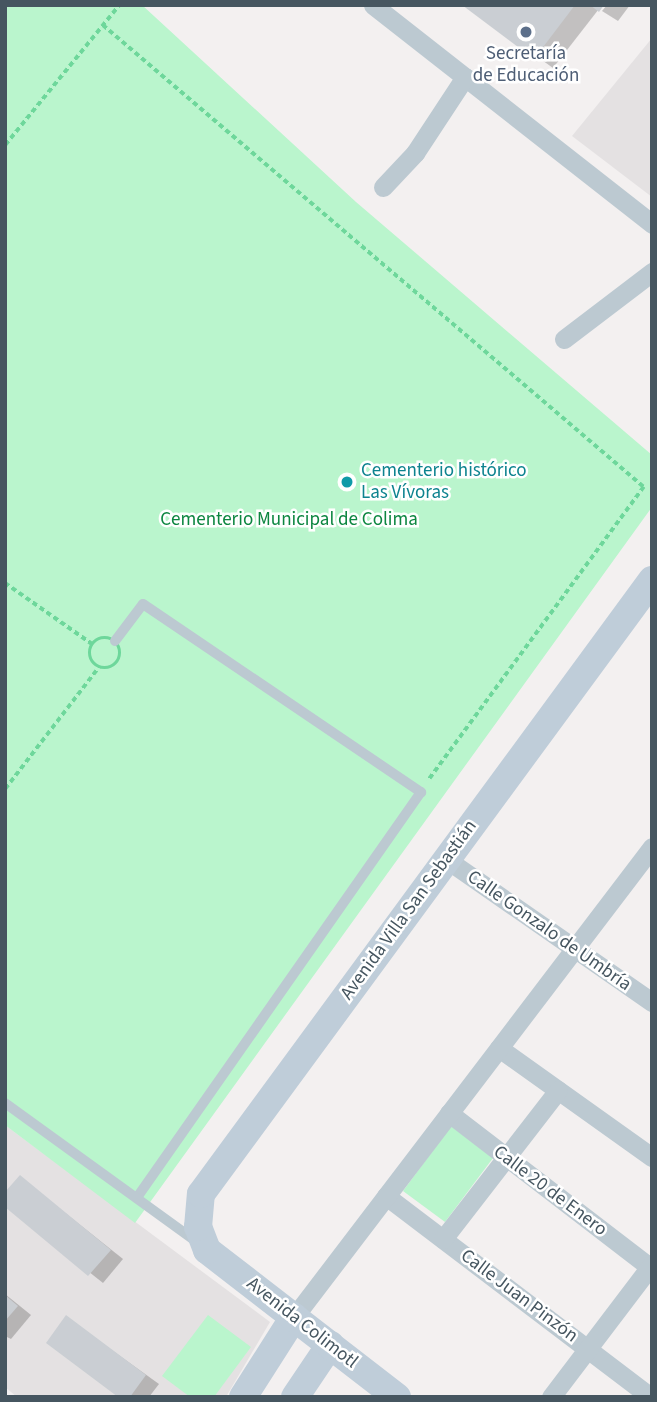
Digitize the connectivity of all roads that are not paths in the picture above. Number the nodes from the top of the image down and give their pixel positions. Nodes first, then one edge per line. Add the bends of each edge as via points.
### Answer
1 (373, 5) edge
2 (465, 77) junction
3 (383, 187) dead end
4 (652, 224) edge
5 (652, 271) edge
6 (564, 339) dead end
7 (652, 580) edge
8 (115, 641) dead end
9 (650, 854) edge
10 (446, 859) junction
11 (574, 949) junction
12 (652, 1002) edge
13 (499, 1048) junction
14 (558, 1090) junction
15 (5, 1103) edge
16 (449, 1113) junction
17 (506, 1157) junction
18 (652, 1157) edge
19 (386, 1196) junction
20 (136, 1198) junction
21 (443, 1239) junction
22 (207, 1250) junction
23 (651, 1267) edge
24 (294, 1317) junction
25 (330, 1345) junction
26 (588, 1349) junction
27 (243, 1397) edge
28 (295, 1397) edge
29 (397, 1397) edge
30 (551, 1397) edge
31 (651, 1397) edge

1 - 2 street
2 - 3 street via 415,153
2 - 4 street
5 - 6 street
7 - 10 street, Avenida Villa San Sebastián
8 - 20 lane via 144,604 421,792
9 - 11 street
10 - 11 street, Calle Gonzalo de Umbría
10 - 22 street, Avenida Villa San Sebastián via 201,1194 198,1227
11 - 12 street, Calle Gonzalo de Umbría
11 - 13 street
13 - 14 street
13 - 16 street
14 - 17 street
14 - 18 street
15 - 20 lane
16 - 17 street, Calle 20 de Enero
16 - 19 street
17 - 21 street
17 - 23 street, Calle 20 de Enero
19 - 21 street, Calle Juan Pinzón
19 - 24 street
20 - 22 lane
21 - 26 street, Calle Juan Pinzón
22 - 24 street, Avenida Colimotl
23 - 26 street
24 - 25 street, Avenida Colimotl
24 - 27 street
25 - 28 street
25 - 29 street, Avenida Colimotl
26 - 30 street
26 - 31 street, Calle Juan Pinzón

